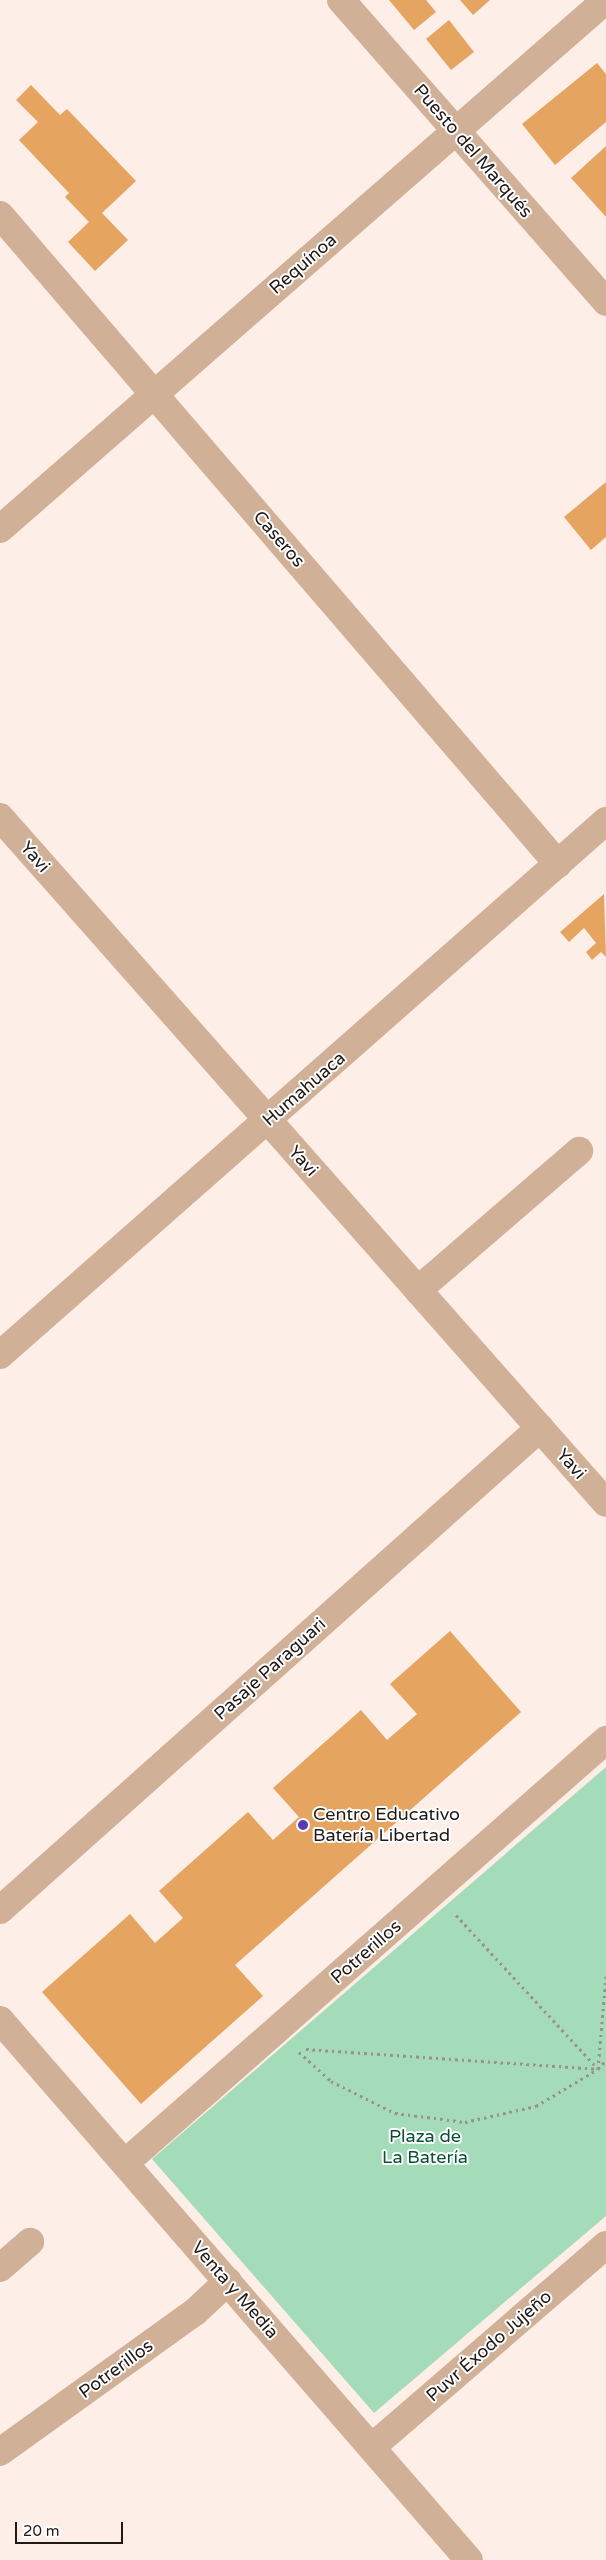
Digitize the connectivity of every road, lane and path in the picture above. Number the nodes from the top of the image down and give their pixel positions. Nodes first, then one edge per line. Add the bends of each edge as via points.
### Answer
1 (341, 0) edge
2 (606, 0) edge
3 (455, 131) junction
4 (0, 215) edge
5 (606, 302) edge
6 (155, 393) junction
7 (0, 529) edge
8 (0, 817) edge
9 (606, 821) edge
10 (558, 864) junction
11 (268, 1121) junction
12 (579, 1151) dead end
13 (418, 1290) junction
14 (0, 1355) edge
15 (540, 1428) junction
16 (606, 1503) edge
17 (606, 1740) edge
18 (0, 1910) edge
19 (454, 1913) dead end
20 (606, 1976) edge
21 (0, 2020) edge
22 (606, 2060) edge
23 (598, 2069) junction
24 (125, 2163) junction
25 (30, 2242) dead end
26 (606, 2245) edge
27 (0, 2268) edge
28 (228, 2281) junction
29 (372, 2447) junction
30 (0, 2452) edge
31 (469, 2560) edge

1 - 3 street, Puesto del Marqués
2 - 3 street, Requínoa
3 - 5 street, Puesto del Marqués
3 - 6 street, Requínoa
4 - 6 street, Caseros
6 - 7 street, Requínoa
6 - 10 street, Caseros
8 - 11 street, Yavi
9 - 10 street, Humahuaca
10 - 11 street, Humahuaca
11 - 13 street, Yavi
11 - 14 street, Humahuaca
12 - 13 street
13 - 15 street, Yavi
15 - 16 street, Yavi
15 - 18 street, Pasaje Paraguari
17 - 24 street, Potrerillos
19 - 23 path
20 - 23 path
21 - 24 street, Venta y Media
22 - 23 path
23 - 23 path via 393,2055 295,2048 331,2081 395,2113 465,2122 536,2106
24 - 28 street, Venta y Media
25 - 27 street
26 - 29 street, Puvr Éxodo Jujeño
28 - 29 street, Venta y Media
28 - 30 street, Potrerillos via 196,2312
29 - 31 street, Venta y Media

